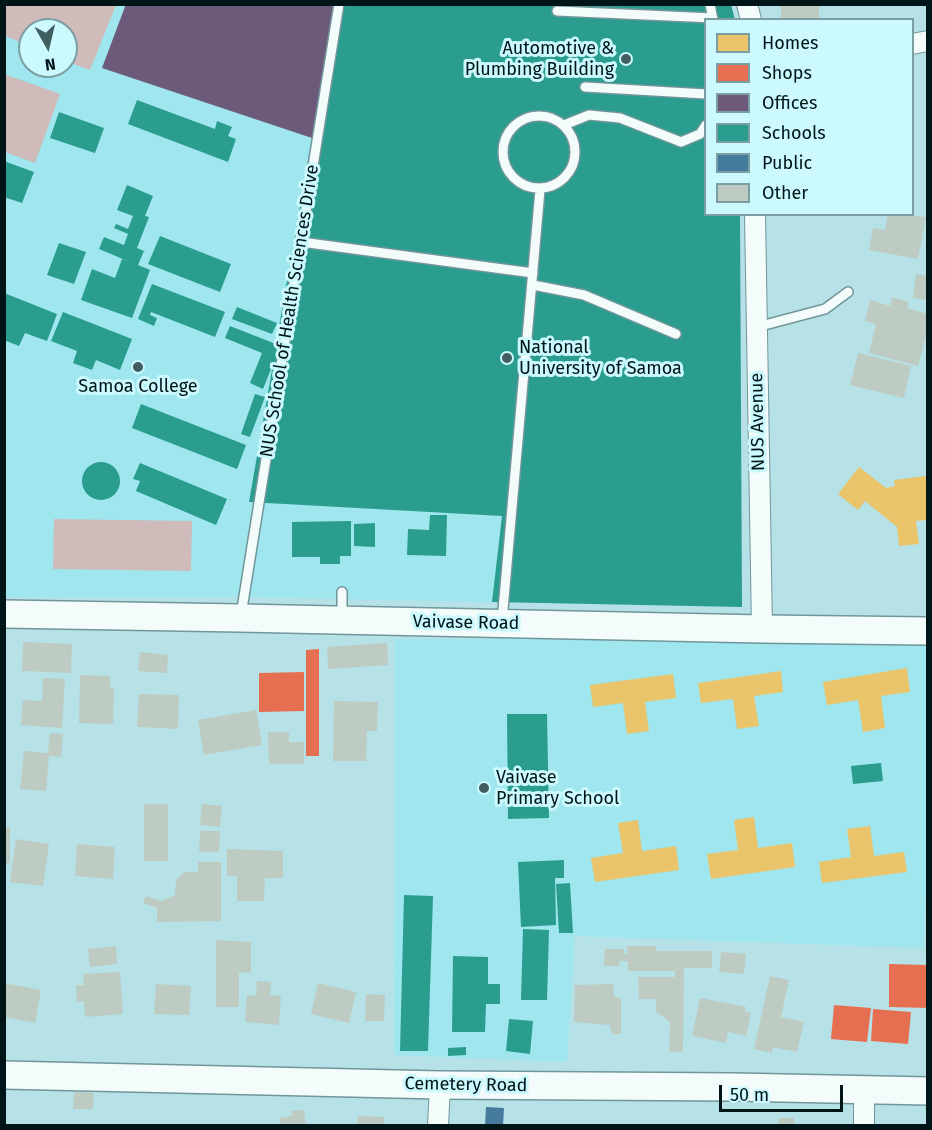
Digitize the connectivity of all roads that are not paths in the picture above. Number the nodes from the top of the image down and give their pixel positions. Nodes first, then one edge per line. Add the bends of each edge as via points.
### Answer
1 (339, 4) edge
2 (557, 11) dead end
3 (704, 19) edge
4 (585, 87) dead end
5 (704, 94) edge
6 (564, 125) junction
7 (704, 127) edge
8 (540, 190) junction
9 (755, 216) edge
10 (301, 242) junction
11 (533, 273) junction
12 (533, 285) junction
13 (848, 292) dead end
14 (757, 327) junction
15 (676, 334) dead end
16 (342, 592) dead end
17 (4, 614) edge
18 (240, 618) junction
19 (342, 620) junction
20 (502, 624) junction
21 (762, 629) junction
22 (927, 631) edge
23 (4, 1076) edge
24 (440, 1085) junction
25 (864, 1090) junction
26 (927, 1091) edge
27 (438, 1125) edge
28 (864, 1125) edge

1 - 10 lane, NUS School of Health Sciences Drive
2 - 3 lane
4 - 5 lane
6 - 7 lane via 589,116 620,118 681,142 700,135
6 - 8 lane via 574,145 571,169 563,179
6 - 8 lane via 538,116 526,118 507,134 503,145 506,167 521,183
8 - 11 lane
9 - 14 street, NUS Avenue
10 - 11 lane
10 - 18 lane, NUS School of Health Sciences Drive
11 - 12 lane
12 - 15 lane via 584,295
12 - 20 lane
13 - 14 lane via 825,309
14 - 21 street, NUS Avenue
16 - 19 lane
17 - 18 main road, Vaivase Road
18 - 19 main road, Vaivase Road
19 - 20 main road, Vaivase Road
20 - 21 main road, Vaivase Road
21 - 22 main road, Vaivase Road
23 - 24 main road, Cemetery Road
24 - 25 main road, Cemetery Road
24 - 27 street
25 - 26 main road, Cemetery Road
25 - 28 street

